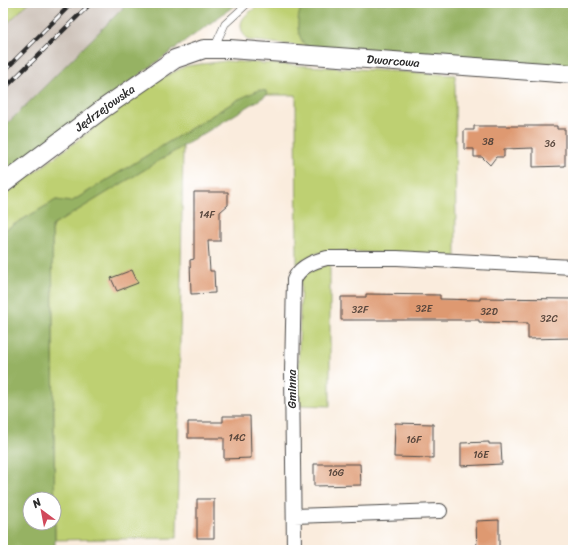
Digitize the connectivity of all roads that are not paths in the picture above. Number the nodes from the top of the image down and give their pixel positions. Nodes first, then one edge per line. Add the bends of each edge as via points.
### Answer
1 (248, 3) edge
2 (214, 48) junction
3 (573, 74) edge
4 (3, 184) edge
5 (573, 267) edge
6 (440, 511) dead end
7 (294, 516) junction
8 (294, 550) edge

1 - 2 lane via 225,24
2 - 3 street, Dworcowa
2 - 4 street, Jędrzejowska via 194,51 166,65
5 - 7 street, Gminna via 327,258 317,260 296,273 292,372
6 - 7 street
7 - 8 street, Gminna

